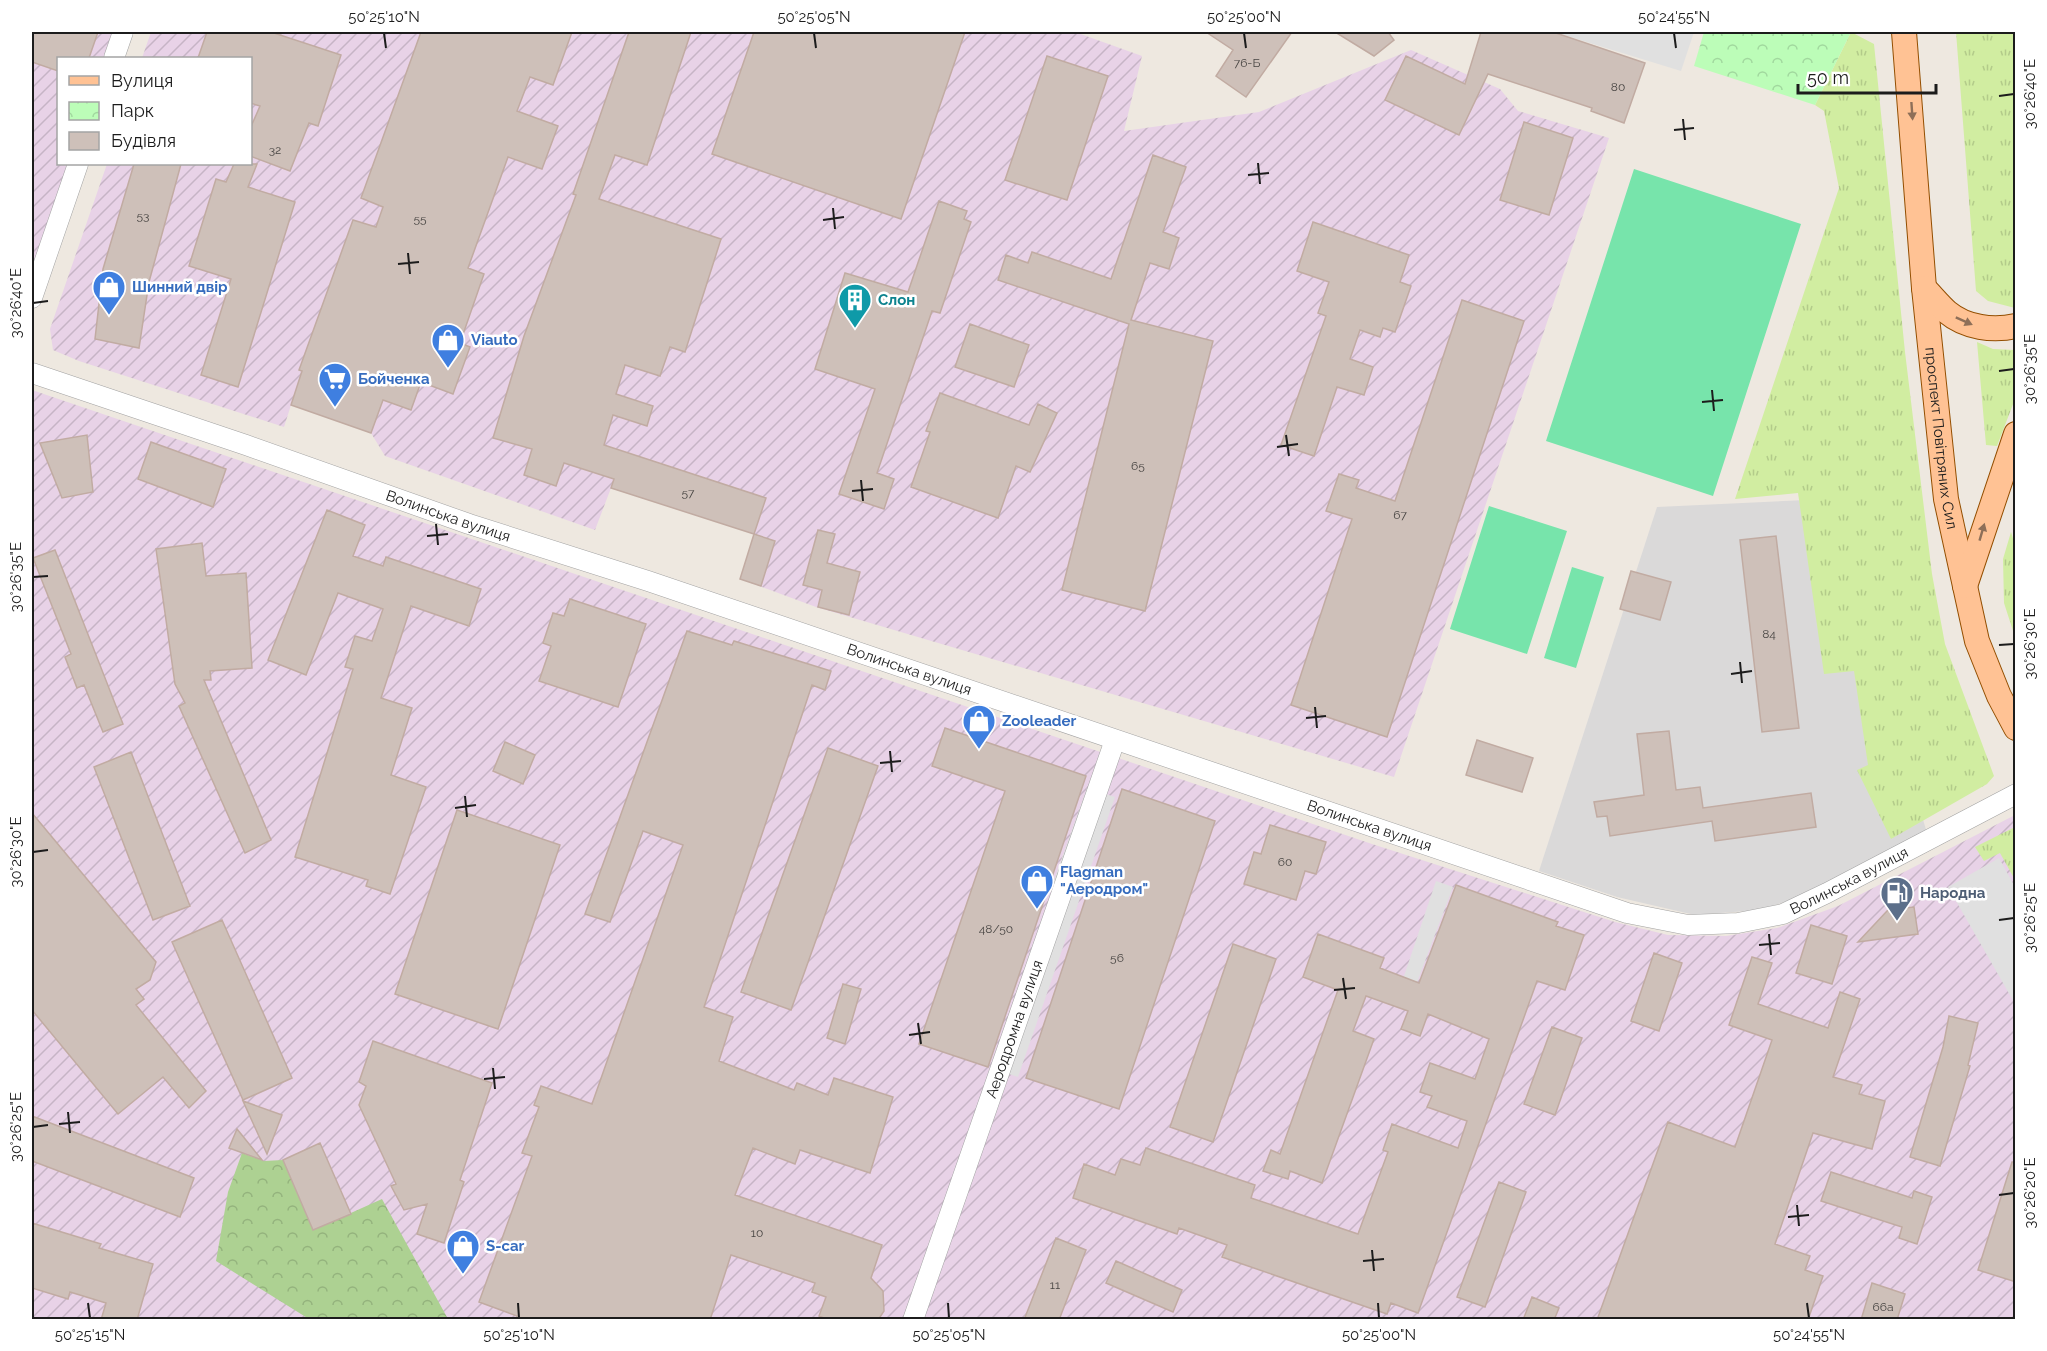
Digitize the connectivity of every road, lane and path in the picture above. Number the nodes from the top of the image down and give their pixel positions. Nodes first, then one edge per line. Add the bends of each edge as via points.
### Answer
1 (123, 32) edge
2 (1904, 32) edge
3 (114, 57) edge
4 (78, 165) edge
5 (1924, 288) junction
6 (32, 298) edge
7 (2016, 326) edge
8 (32, 373) edge
9 (2016, 434) edge
10 (1964, 588) junction
11 (2016, 728) edge
12 (1115, 740) junction
13 (2016, 794) edge
14 (913, 1320) edge

1 - 3 street
2 -> 5 main road, проспект Повітряних Сил
4 - 6 street
5 -> 7 main road via 1948,313 1969,325 2001,329
5 - 10 main road, проспект Повітряних Сил via 1946,499
8 - 12 street, Волинська вулиця
10 -> 9 main road, проспект Повітряних Сил
10 - 11 main road, проспект Повітряних Сил via 1977,641
12 - 13 street, Волинська вулиця via 1627,913 1688,925 1738,923 1783,914
12 - 14 street, Аеродромна вулиця

